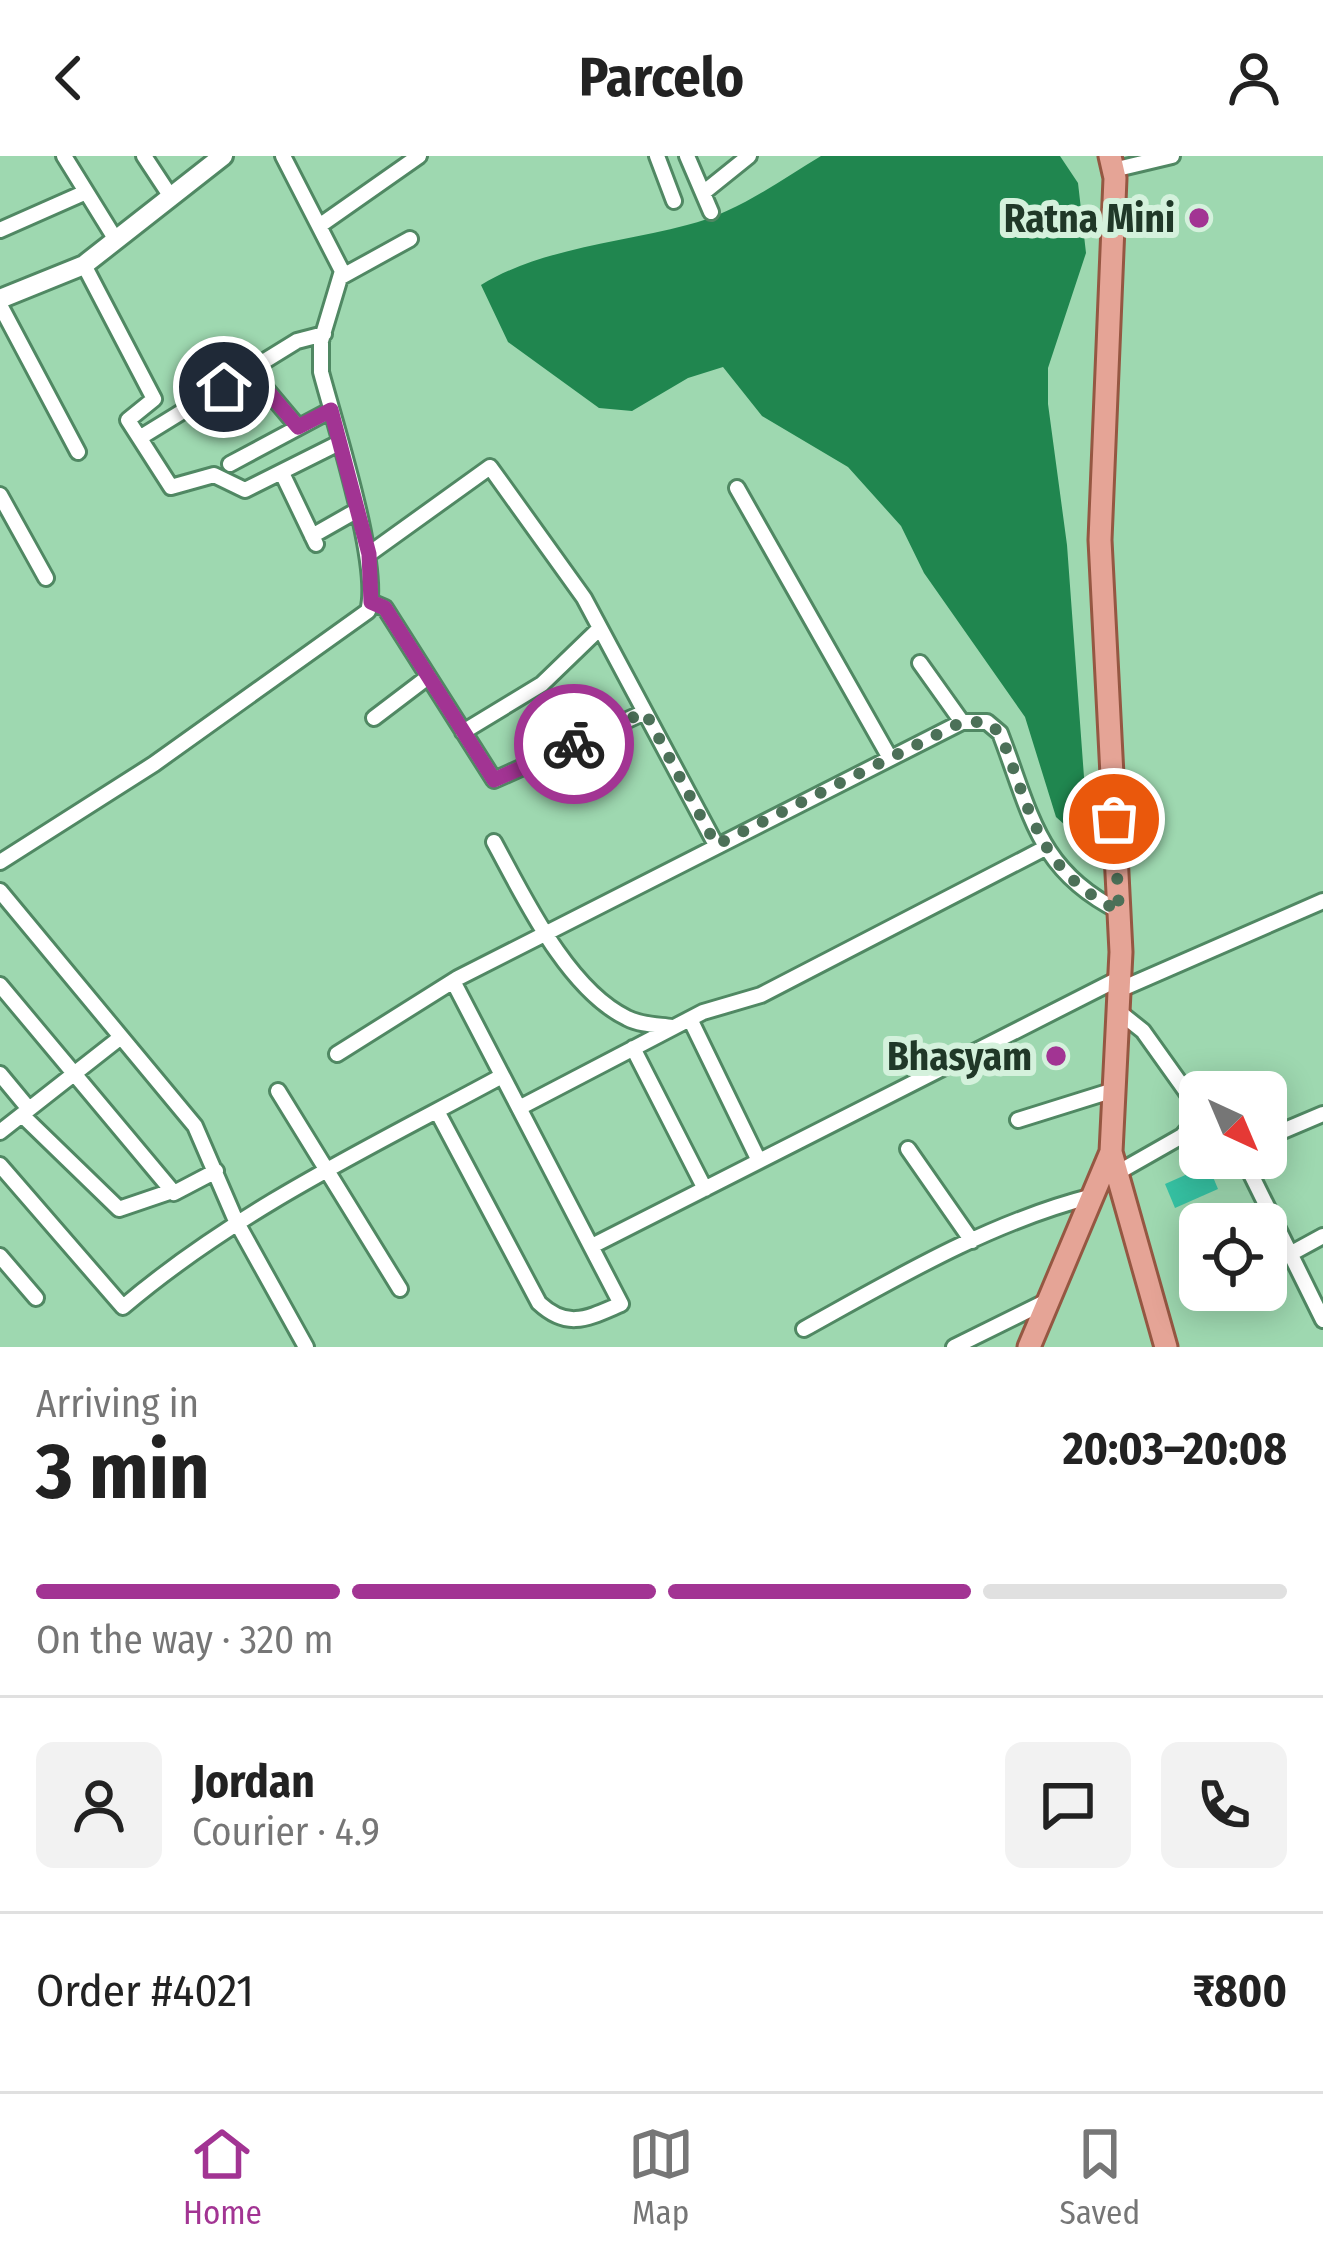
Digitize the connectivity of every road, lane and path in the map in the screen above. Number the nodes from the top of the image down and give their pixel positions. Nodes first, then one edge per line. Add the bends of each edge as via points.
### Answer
1 (64, 156) edge
2 (144, 156) edge
3 (223, 156) edge
4 (283, 156) edge
5 (419, 156) edge
6 (657, 156) edge
7 (687, 156) edge
8 (749, 156) edge
9 (1172, 156) edge
10 (1112, 163) edge
11 (86, 192) junction
12 (703, 193) junction
13 (171, 197) junction
14 (674, 201) dead end
15 (711, 212) dead end
16 (322, 224) junction
17 (0, 230) edge
18 (410, 239) dead end
19 (116, 240) junction
20 (84, 265) junction
21 (341, 277) junction
22 (0, 302) edge
23 (324, 334) junction
24 (250, 370) junction
25 (331, 410) junction
26 (298, 427) junction
27 (141, 437) junction
28 (339, 443) junction
29 (78, 452) dead end
30 (230, 464) dead end
31 (282, 472) junction
32 (737, 488) dead end
33 (0, 495) edge
34 (356, 511) junction
35 (369, 554) junction
36 (46, 578) dead end
37 (371, 602) junction
38 (600, 628) junction
39 (920, 663) dead end
40 (428, 677) junction
41 (645, 712) junction
42 (374, 718) dead end
43 (962, 722) junction
44 (464, 732) junction
45 (890, 758) junction
46 (494, 842) dead end
47 (716, 845) junction
48 (1045, 848) junction
49 (0, 862) edge
50 (0, 891) edge
51 (1323, 901) edge
52 (1119, 911) junction
53 (544, 934) junction
54 (454, 981) junction
55 (0, 985) edge
56 (1119, 993) junction
57 (690, 1019) junction
58 (674, 1027) junction
59 (121, 1037) junction
60 (633, 1048) junction
61 (337, 1054) dead end
62 (0, 1074) edge
63 (74, 1074) junction
64 (502, 1076) junction
65 (1179, 1083) edge
66 (1114, 1090) junction
67 (278, 1091) dead end
68 (519, 1108) junction
69 (437, 1111) junction
70 (25, 1112) junction
71 (1323, 1114) edge
72 (1018, 1120) dead end
73 (1287, 1129) edge
74 (0, 1132) edge
75 (1179, 1138) edge
76 (908, 1149) dead end
77 (759, 1161) junction
78 (1114, 1162) junction
79 (0, 1165) edge
80 (326, 1171) junction
81 (216, 1172) junction
82 (1253, 1179) edge
83 (705, 1189) junction
84 (172, 1191) junction
85 (1093, 1196) junction
86 (236, 1221) junction
87 (1323, 1236) edge
88 (972, 1241) junction
89 (592, 1246) junction
90 (1290, 1254) junction
91 (0, 1256) edge
92 (400, 1289) dead end
93 (36, 1298) dead end
94 (1049, 1300) junction
95 (1323, 1320) edge
96 (804, 1329) dead end
97 (306, 1347) edge
98 (954, 1347) edge
99 (1029, 1347) edge
100 (1166, 1347) edge

1 - 11 street
2 - 13 street
3 - 13 street
4 - 16 street
5 - 16 street
6 - 14 street
7 - 12 street
8 - 12 street
9 - 10 street
10 - 52 main road via 1100,541
11 - 17 street
11 - 19 street
12 - 15 street
13 - 19 street
16 - 21 street
18 - 21 street
19 - 20 street
20 - 22 street
20 - 27 street via 154,400 128,420
21 - 23 street
22 - 29 street
23 - 24 street
23 - 25 street via 321,372
24 - 26 street
24 - 27 street
25 - 26 street
25 - 28 street
26 - 30 street
27 - 31 street via 171,488 214,475 245,490
28 - 31 street
28 - 34 street
31 - 34 street via 314,540
32 - 45 street
33 - 36 street
34 - 35 street
35 - 37 street
35 - 38 street via 490,467
37 - 40 street via 385,608
37 - 49 street via 348,628 154,764
38 - 41 street
38 - 44 street via 542,684
39 - 43 street
40 - 42 street
40 - 44 street
41 - 44 street via 494,780
41 - 47 street
43 - 45 street
43 - 48 street via 987,722 1000,733
45 - 47 street
46 - 53 street
47 - 53 street
48 - 52 street via 1082,893
48 - 57 street via 761,995
50 - 59 street
51 - 56 street
52 - 56 main road
53 - 54 street
53 - 58 street via 615,1011
54 - 61 street
54 - 64 street
55 - 63 street
56 - 65 street
56 - 66 main road
56 - 77 street
57 - 58 street
57 - 77 street
58 - 60 street
59 - 63 street
59 - 81 street via 195,1126
60 - 68 street
60 - 83 street
62 - 70 street
63 - 70 street
63 - 84 street
64 - 68 street
64 - 69 street
66 - 72 street
66 - 78 main road
67 - 80 street
68 - 89 street
69 - 80 street
69 - 89 street via 539,1303 556,1318 574,1322 621,1304
70 - 74 street
70 - 84 street via 119,1209
71 - 73 street
75 - 78 street
76 - 88 street
77 - 83 street
78 - 85 main road
78 - 100 main road
79 - 86 street via 123,1307
80 - 86 street
80 - 92 street
81 - 84 street
81 - 86 street
82 - 90 street
83 - 89 street
85 - 88 street
85 - 94 main road
86 - 97 street
87 - 90 street
88 - 96 street
90 - 95 street
91 - 93 street
94 - 98 street
94 - 99 main road

